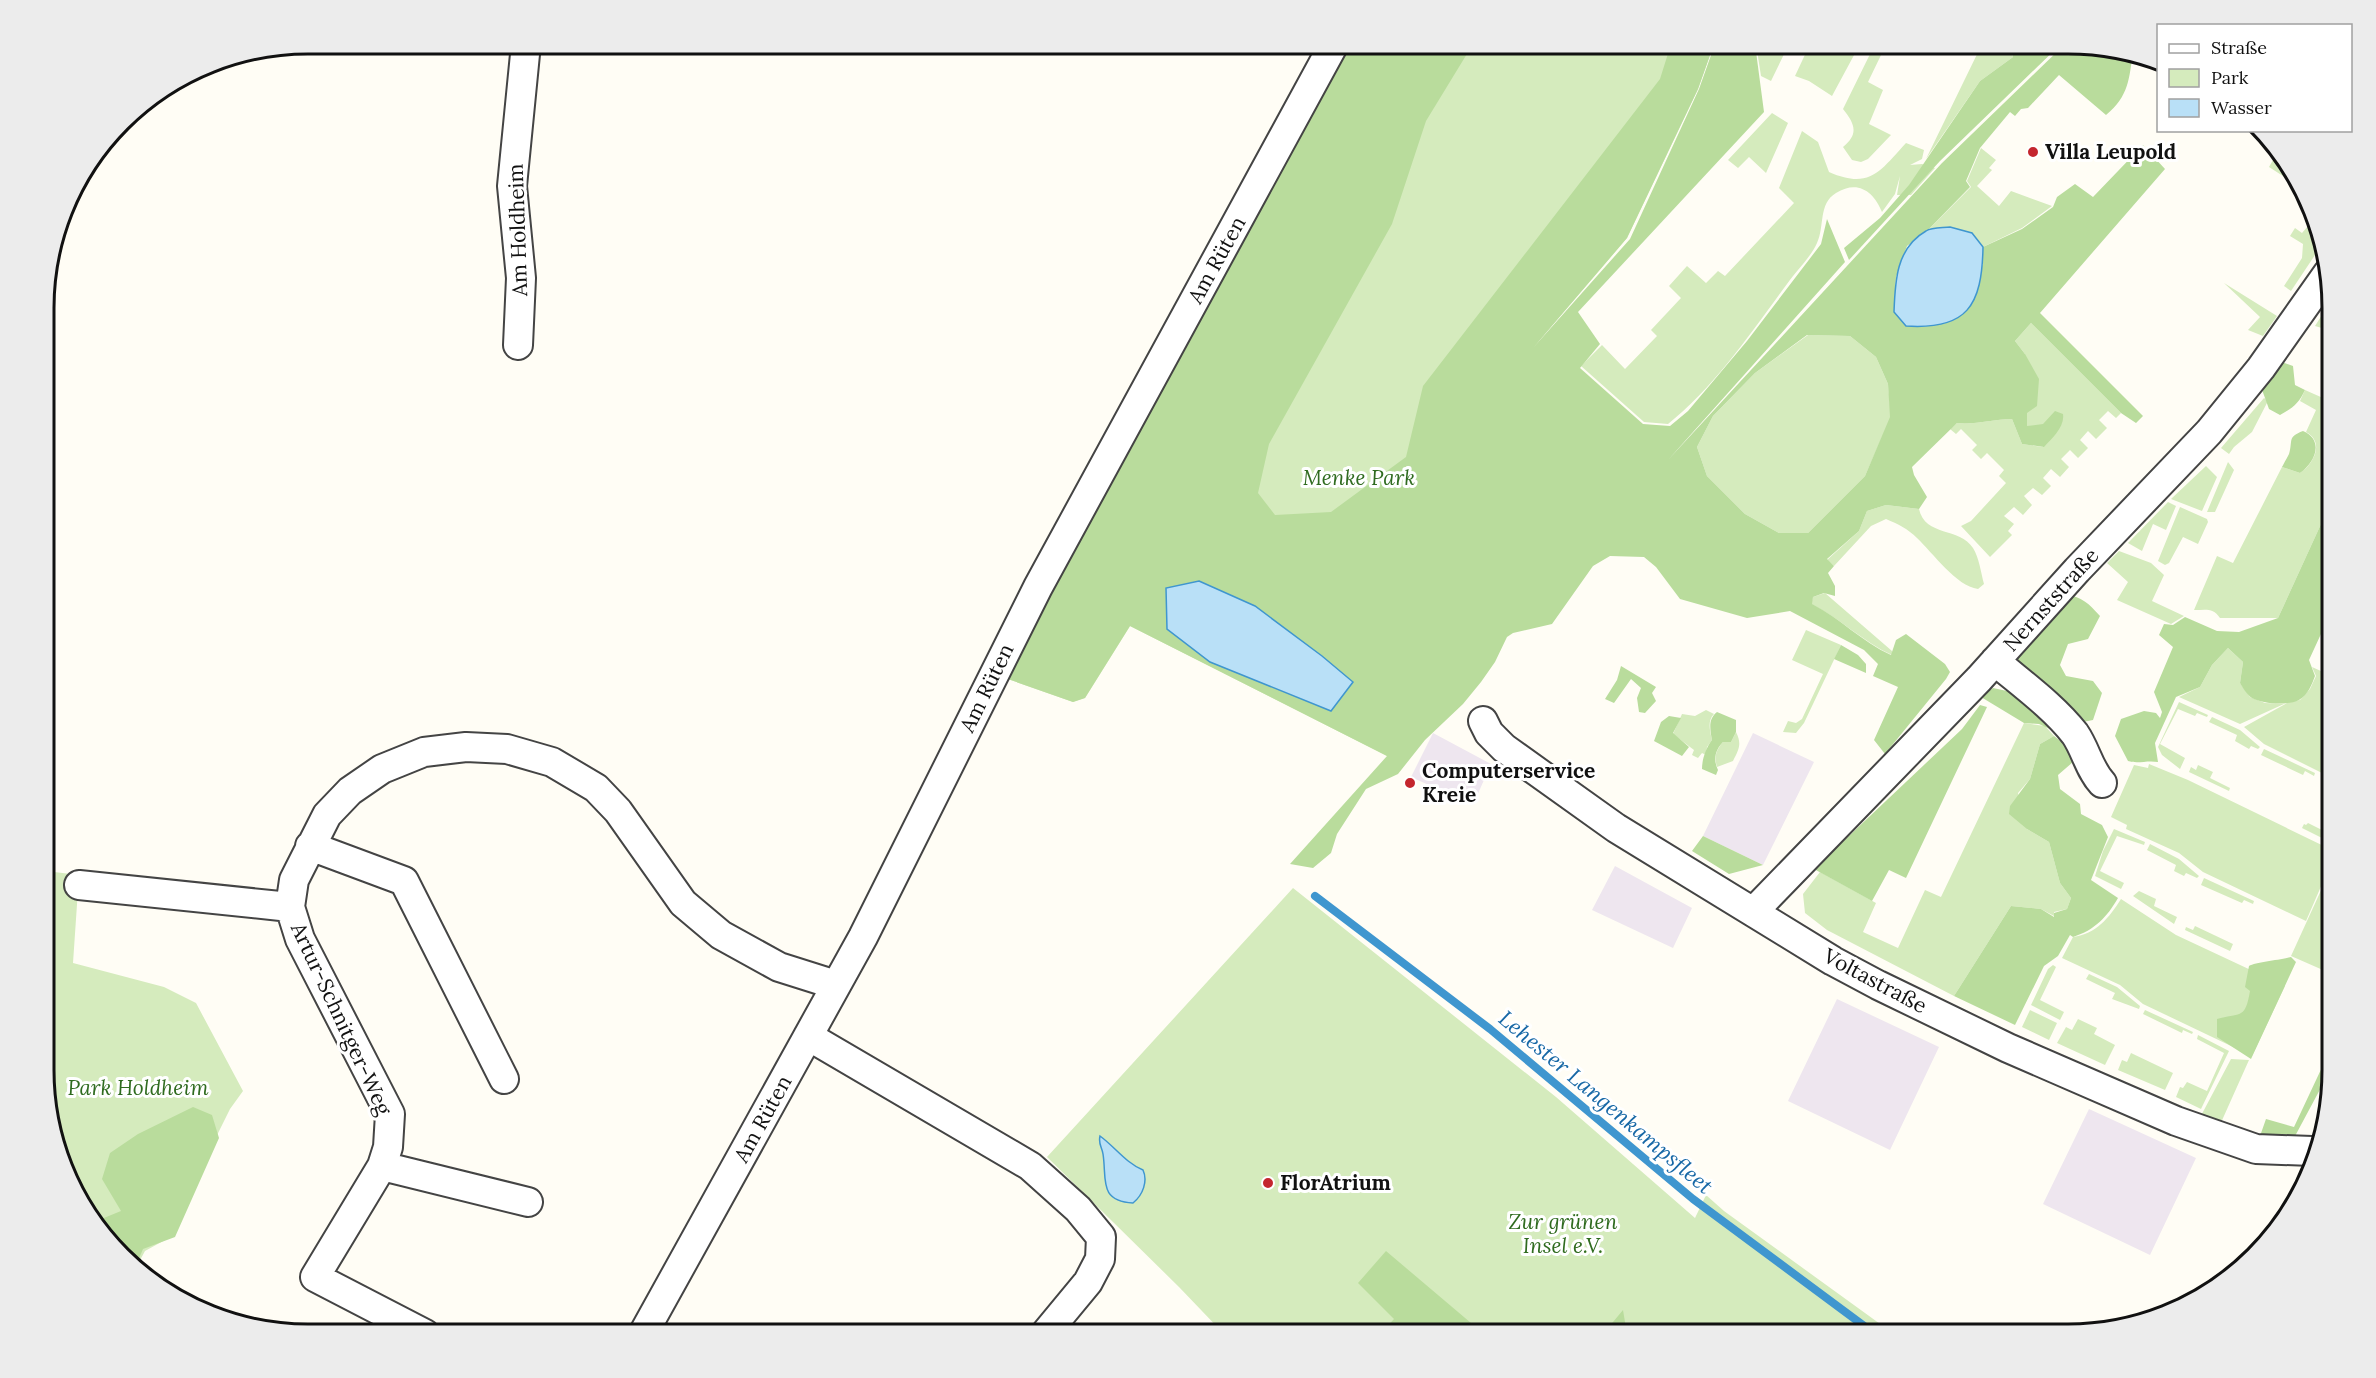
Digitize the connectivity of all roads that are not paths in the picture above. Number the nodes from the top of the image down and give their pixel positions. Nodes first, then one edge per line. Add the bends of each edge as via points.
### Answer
1 (525, 54) edge
2 (1329, 54) edge
3 (2321, 284) edge
4 (518, 345) dead end
5 (1995, 661) junction
6 (1483, 721) dead end
7 (2102, 783) dead end
8 (310, 846) junction
9 (79, 885) dead end
10 (290, 907) junction
11 (1754, 911) junction
12 (836, 985) junction
13 (808, 1036) junction
14 (504, 1079) dead end
15 (2309, 1151) edge
16 (382, 1166) junction
17 (528, 1202) dead end
18 (406, 1324) edge
19 (649, 1324) edge
20 (1053, 1324) edge

1 - 4 street, Am Holdheim via 512,186 521,278
2 - 12 street, Am Rüten via 1042,578
3 - 5 street, Nernststraße via 2209,432
5 - 7 street via 2046,704 2074,734
5 - 11 street, Nernststraße
6 - 11 street, Voltastraße via 1504,748 1616,828
8 - 10 street, Artur-Schnitger-Weg via 294,880
8 - 12 street, Artur-Schnitger-Weg via 327,815 350,791 382,769 424,752 466,747 507,749 552,762 596,788 618,811 683,903 721,935 779,967
8 - 14 street via 404,881
9 - 10 street, Artur-Schnitger-Weg
10 - 16 street, Artur-Schnitger-Weg via 300,939 390,1114 388,1147
11 - 15 street, Voltastraße via 1878,985 2158,1114 2256,1149
12 - 13 street, Am Rüten
13 - 19 street, Am Rüten
13 - 20 street via 1030,1166 1078,1209 1101,1237 1100,1259 1088,1282
16 - 17 street
16 - 18 street, Artur-Schnitger-Weg via 315,1277

